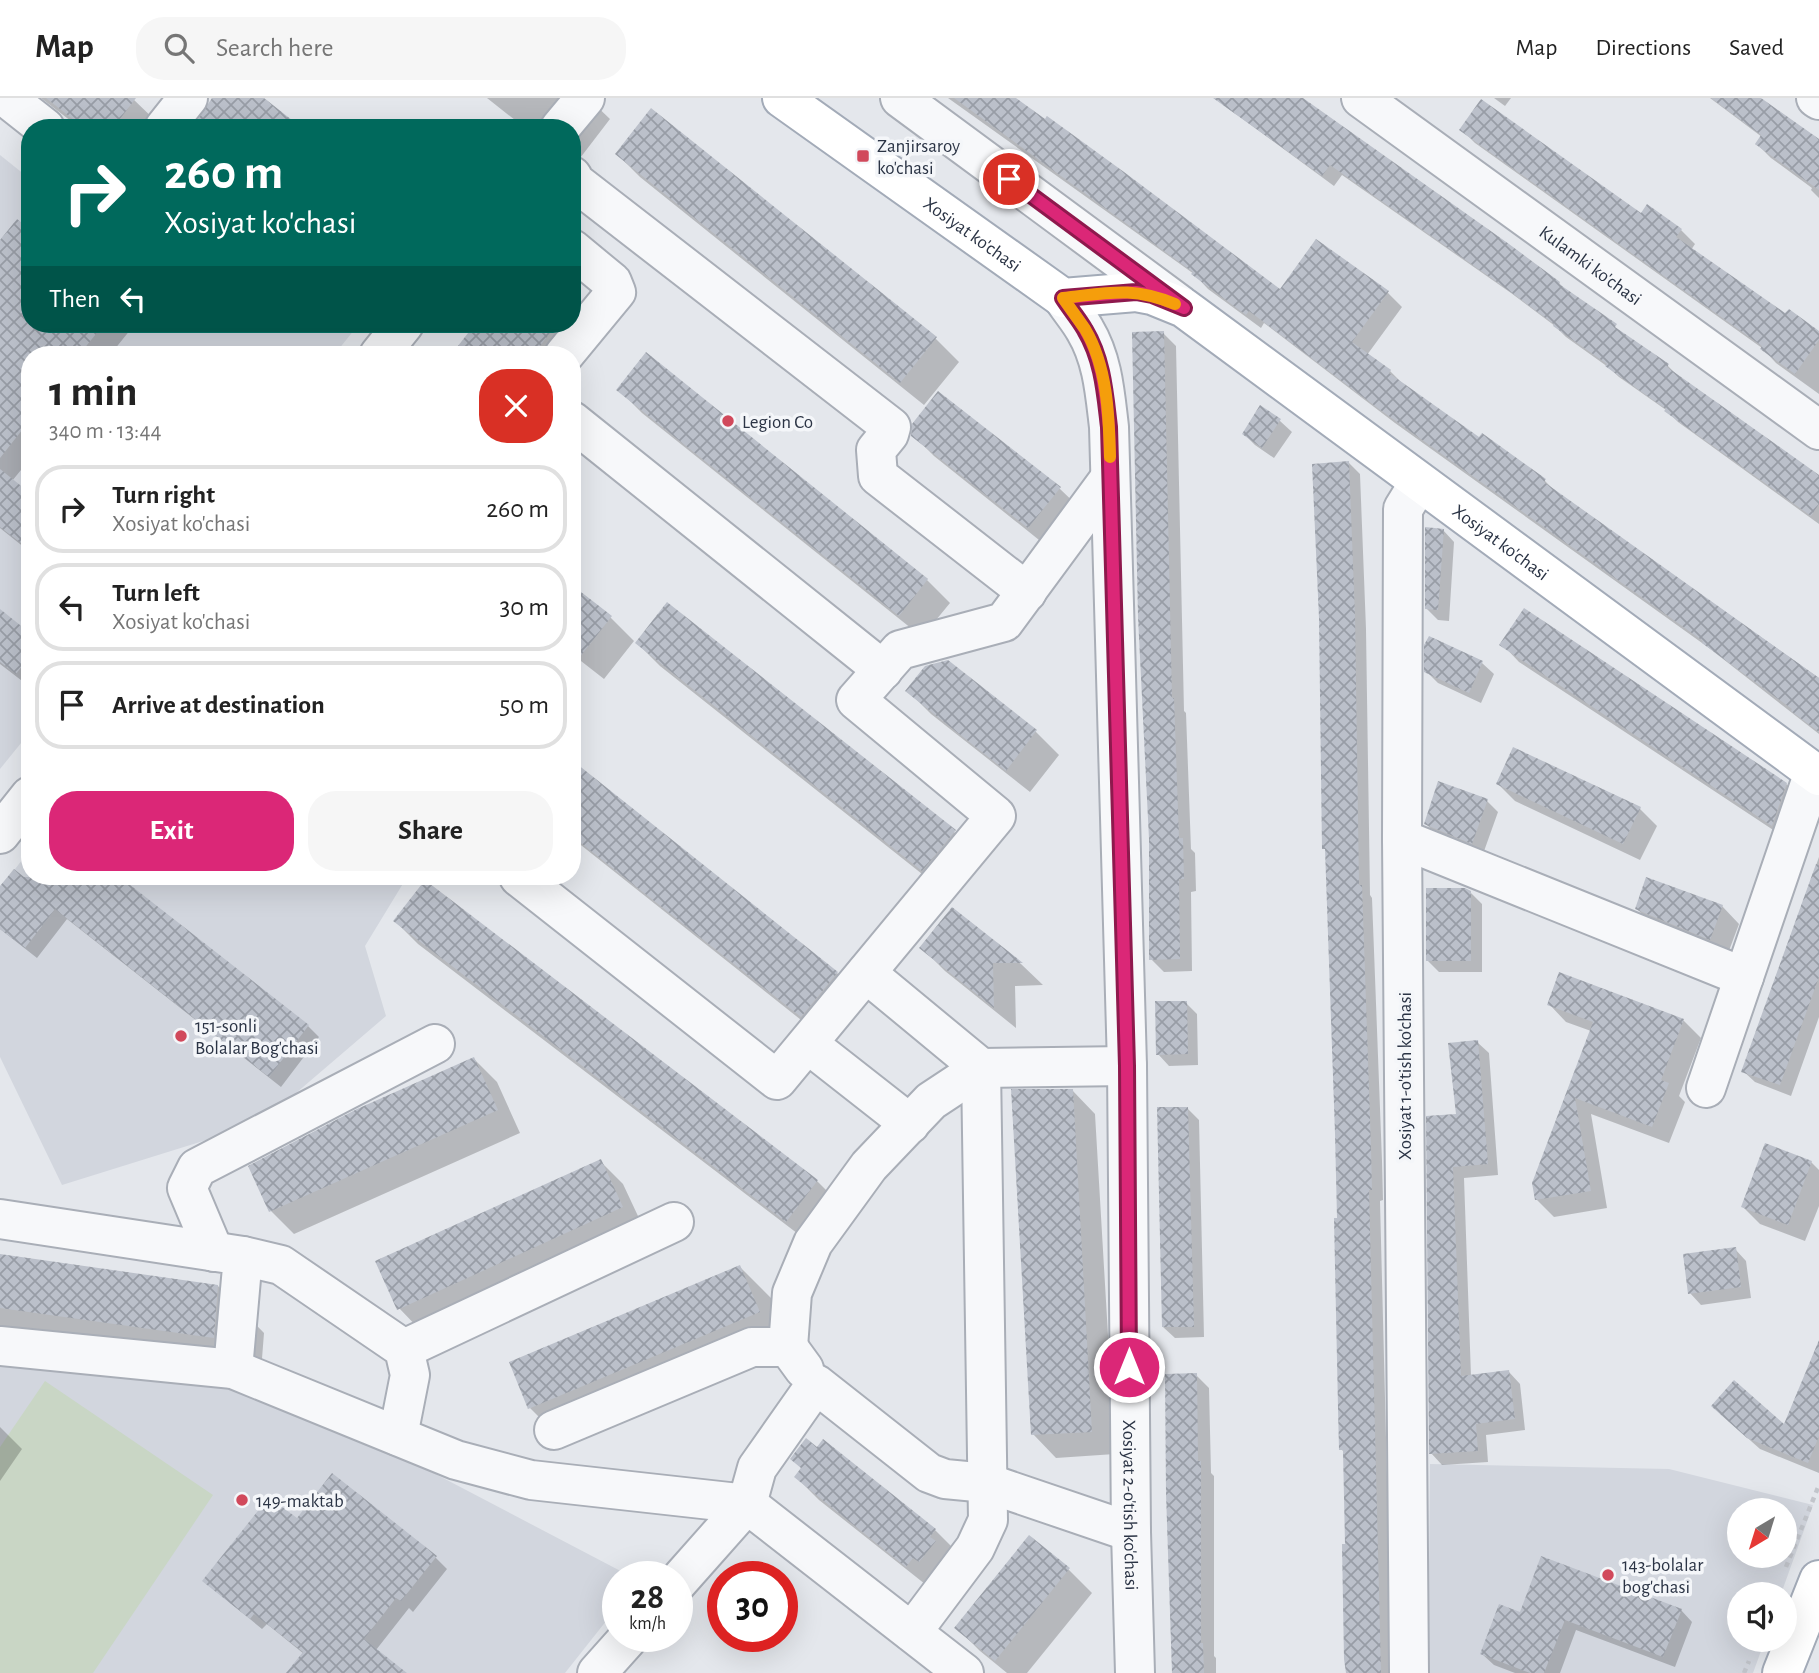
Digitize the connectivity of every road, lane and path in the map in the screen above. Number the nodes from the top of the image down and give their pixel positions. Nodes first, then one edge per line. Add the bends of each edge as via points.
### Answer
1 (7, 98) edge
2 (188, 98) edge
3 (585, 98) edge
4 (782, 98) edge
5 (900, 98) edge
6 (1361, 98) edge
7 (34, 119) edge
8 (171, 119) edge
9 (568, 119) edge
10 (581, 187) edge
11 (581, 256) edge
12 (1063, 298) junction
13 (1184, 308) junction
14 (571, 346) edge
15 (581, 428) edge
16 (1819, 430) edge
17 (1110, 478) junction
18 (1419, 484) junction
19 (1027, 592) junction
20 (883, 670) junction
21 (1816, 774) edge
22 (21, 807) edge
23 (0, 834) edge
24 (1402, 839) junction
25 (529, 885) edge
26 (866, 973) junction
27 (1744, 977) junction
28 (435, 1044) dead end
29 (808, 1044) junction
30 (1127, 1066) junction
31 (981, 1068) junction
32 (1706, 1088) dead end
33 (910, 1124) junction
34 (0, 1219) edge
35 (674, 1222) dead end
36 (229, 1254) junction
37 (0, 1346) edge
38 (788, 1347) junction
39 (404, 1349) junction
40 (233, 1369) junction
41 (816, 1384) junction
42 (554, 1430) dead end
43 (398, 1436) junction
44 (987, 1483) junction
45 (1819, 1485) edge
46 (747, 1504) junction
47 (1130, 1532) junction
48 (693, 1565) edge
49 (1802, 1575) edge
50 (912, 1632) junction
51 (616, 1652) edge
52 (597, 1673) edge
53 (964, 1673) edge
54 (1135, 1673) edge
55 (1409, 1673) edge
56 (1782, 1673) edge

1 - 7 street
2 - 8 street
3 - 9 street
4 - 12 main road, Xosiyat ko'chasi
5 - 13 street, Xosiyat ko'chasi
6 - 16 street, Kulamki ko'chasi
10 - 19 street via 891,427 876,450 878,476
11 - 14 street via 612,282 616,292
12 - 13 main road, Xosiyat ko'chasi via 1136,292
12 - 17 street, Xosiyat 2-o'tish ko'chasi via 1086,331 1103,377
13 - 18 main road, Xosiyat ko'chasi
15 - 20 street
17 - 19 street
17 - 30 street, Xosiyat 2-o'tish ko'chasi
18 - 21 main road, Xosiyat ko'chasi
18 - 24 street, Xosiyat 1-o'tish ko'chasi via 1403,509
19 - 20 street via 1004,622 900,649
20 - 26 street via 856,701 996,816
21 - 27 street
22 - 23 street
24 - 27 street
24 - 55 street, Xosiyat 1-o'tish ko'chasi
25 - 29 street via 777,1080
26 - 29 street
26 - 31 street
27 - 32 street
28 - 36 street via 197,1168 187,1188
29 - 33 street
30 - 31 street
30 - 47 street, Xosiyat 2-o'tish ko'chasi
31 - 33 street via 931,1101
31 - 44 street
33 - 38 street via 869,1166 813,1242 792,1293
34 - 36 street
35 - 39 street
36 - 39 street via 282,1265
36 - 40 street
37 - 40 street
38 - 41 street
38 - 42 street via 752,1347
39 - 43 street via 410,1375
40 - 43 street
41 - 44 street via 929,1473
41 - 46 street via 757,1468
43 - 46 street via 456,1460 531,1480
44 - 47 street
44 - 50 street via 988,1520 975,1548
45 - 49 path
46 - 48 street
46 - 50 street
47 - 54 street, Xosiyat 2-o'tish ko'chasi
49 - 56 main road
50 - 53 street
51 - 52 street

